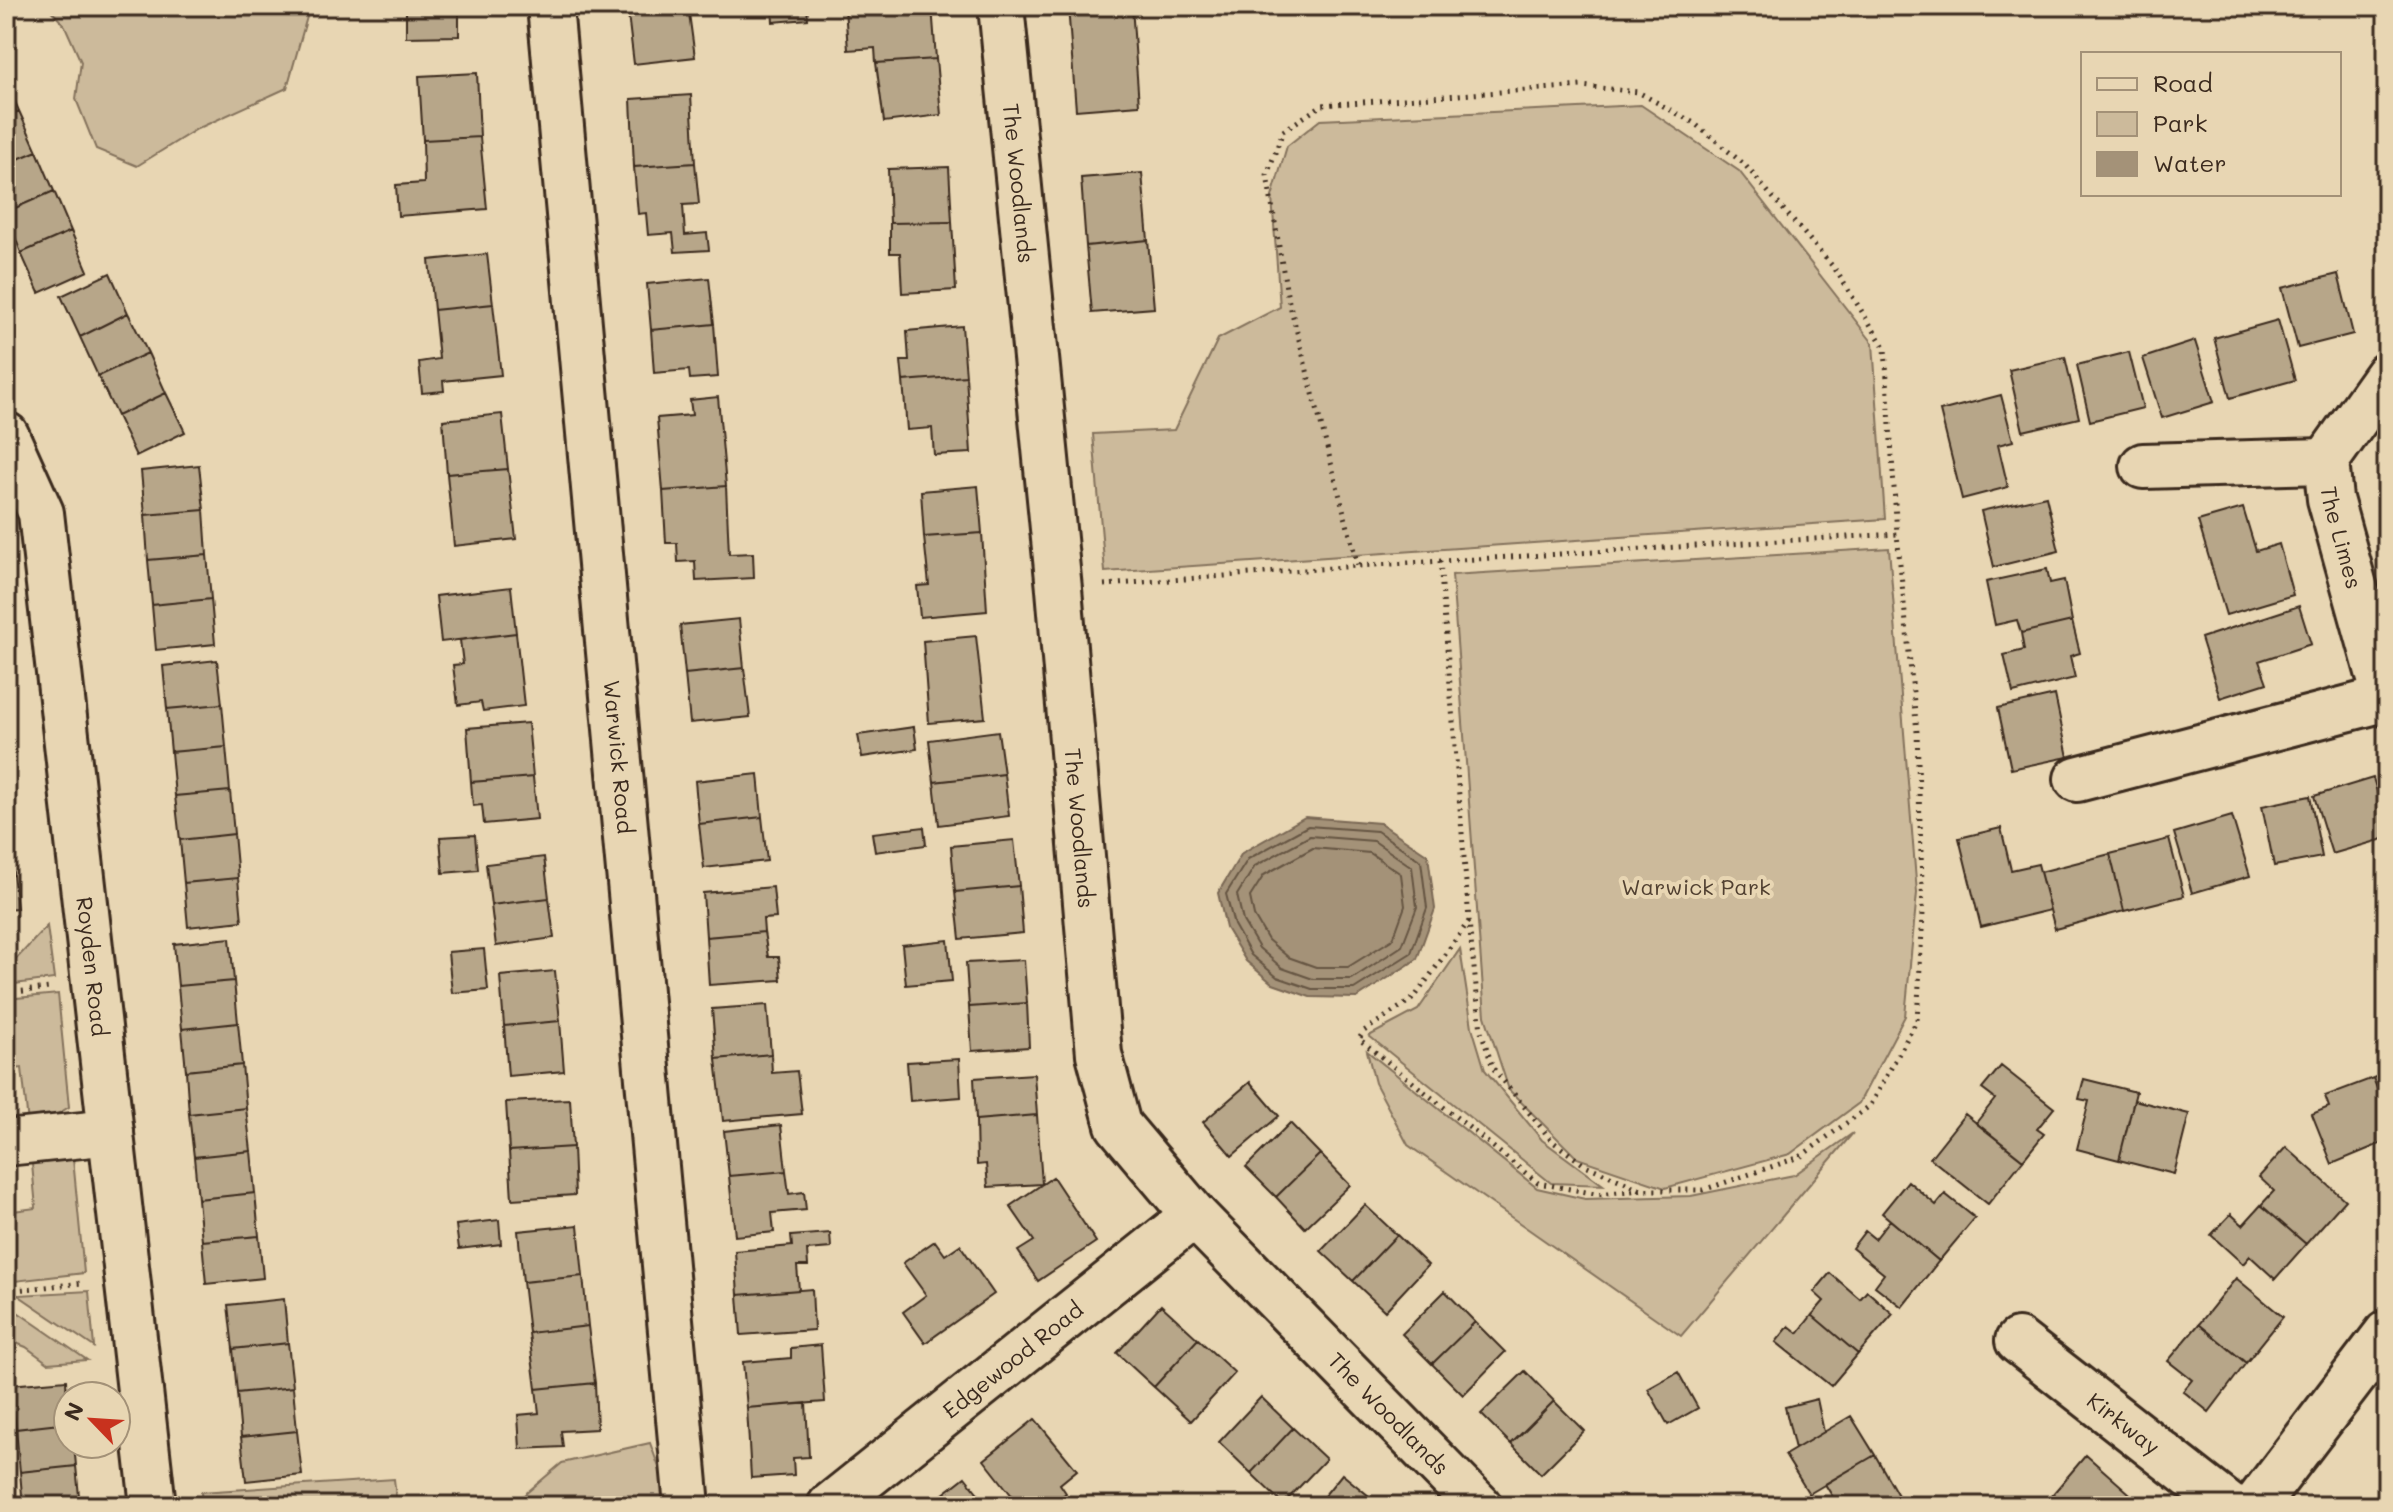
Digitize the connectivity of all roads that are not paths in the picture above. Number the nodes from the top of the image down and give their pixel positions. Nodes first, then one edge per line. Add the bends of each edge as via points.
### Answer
1 (550, 6) edge
2 (1001, 6) edge
3 (2387, 375) edge
4 (6, 435) edge
5 (2326, 461) junction
6 (2143, 466) dead end
7 (2385, 701) edge
8 (2077, 779) dead end
9 (111, 1132) junction
10 (6, 1143) edge
11 (1194, 1215) junction
12 (2387, 1333) edge
13 (2018, 1341) dead end
14 (153, 1506) edge
15 (687, 1506) edge
16 (830, 1506) edge
17 (1479, 1506) edge
18 (2229, 1506) edge
19 (2255, 1506) edge

1 - 15 street, Warwick Road
2 - 11 street, The Woodlands via 1099,1054 1118,1125
3 - 5 street
4 - 9 street, Royden Road via 41,513
5 - 6 street
5 - 7 street, The Limes via 2330,499
7 - 8 street
9 - 10 street
9 - 14 street, Royden Road
11 - 16 street, Edgewood Road
11 - 17 street, The Woodlands
12 - 19 street
13 - 18 street, Kirkway

